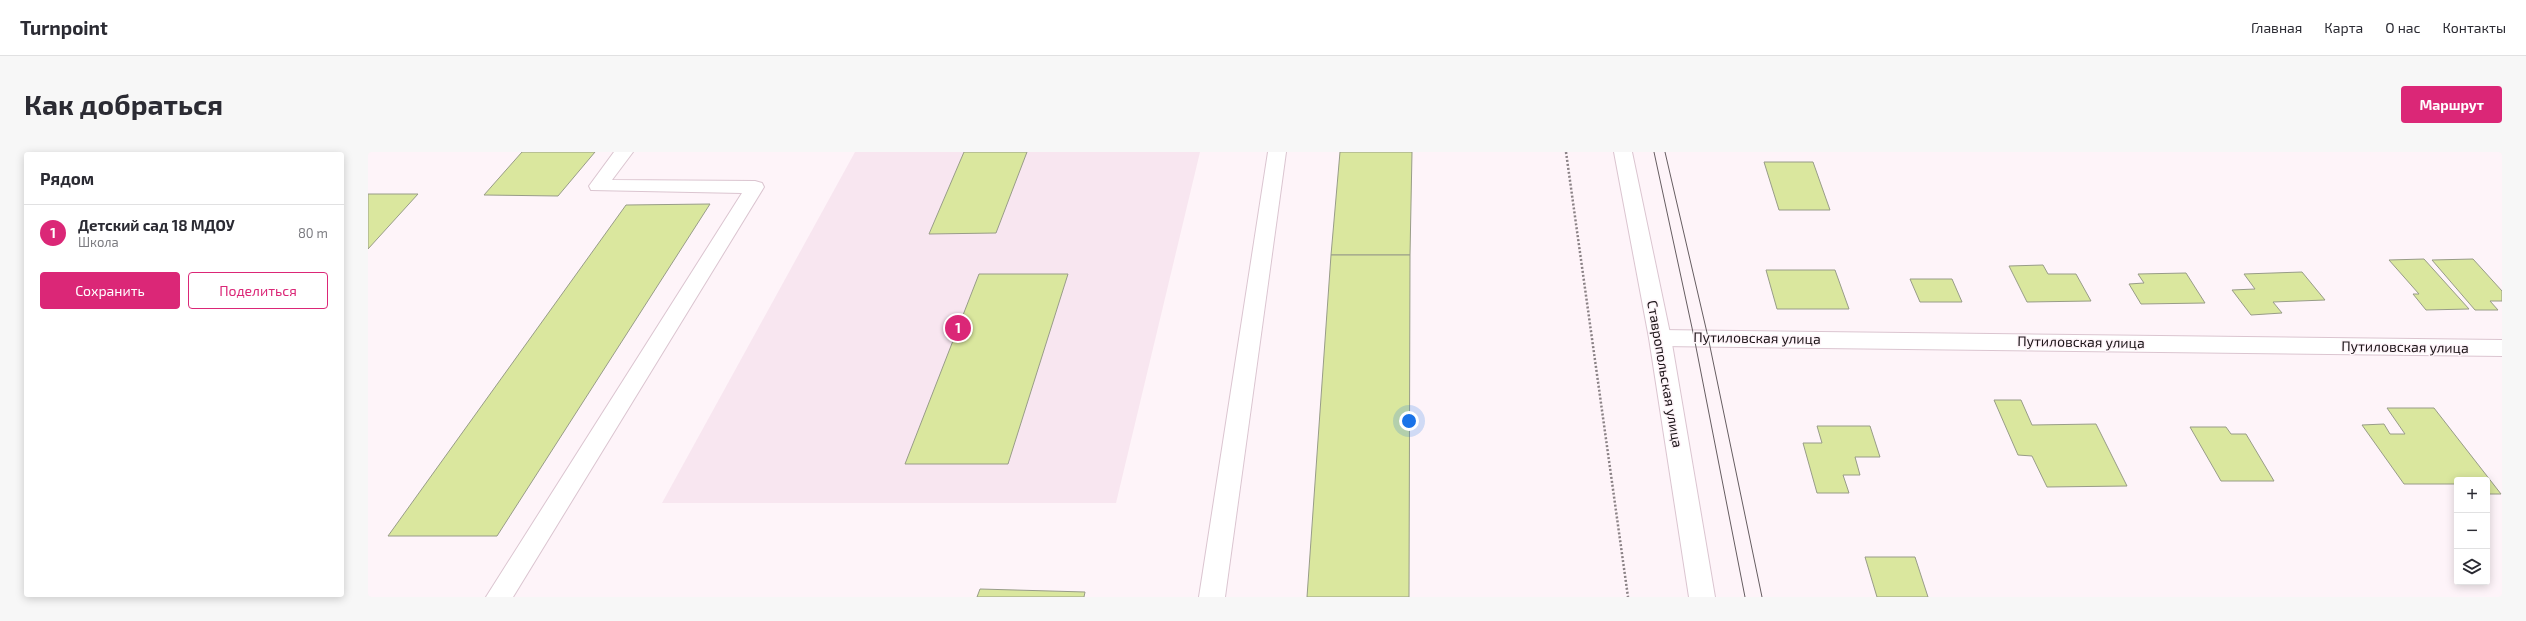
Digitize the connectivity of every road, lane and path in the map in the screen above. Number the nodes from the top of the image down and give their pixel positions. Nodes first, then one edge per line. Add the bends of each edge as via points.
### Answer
1 (624, 152) edge
2 (1277, 152) edge
3 (1566, 152) edge
4 (1623, 152) edge
5 (1660, 338) junction
6 (2502, 348) edge
7 (500, 597) edge
8 (1212, 597) edge
9 (1628, 597) edge
10 (1702, 597) edge

1 - 7 street via 598,186 755,187
2 - 8 street
3 - 9 path
4 - 5 street, Ставропольская улица
5 - 6 street, Путиловская улица
5 - 10 street, Ставропольская улица

